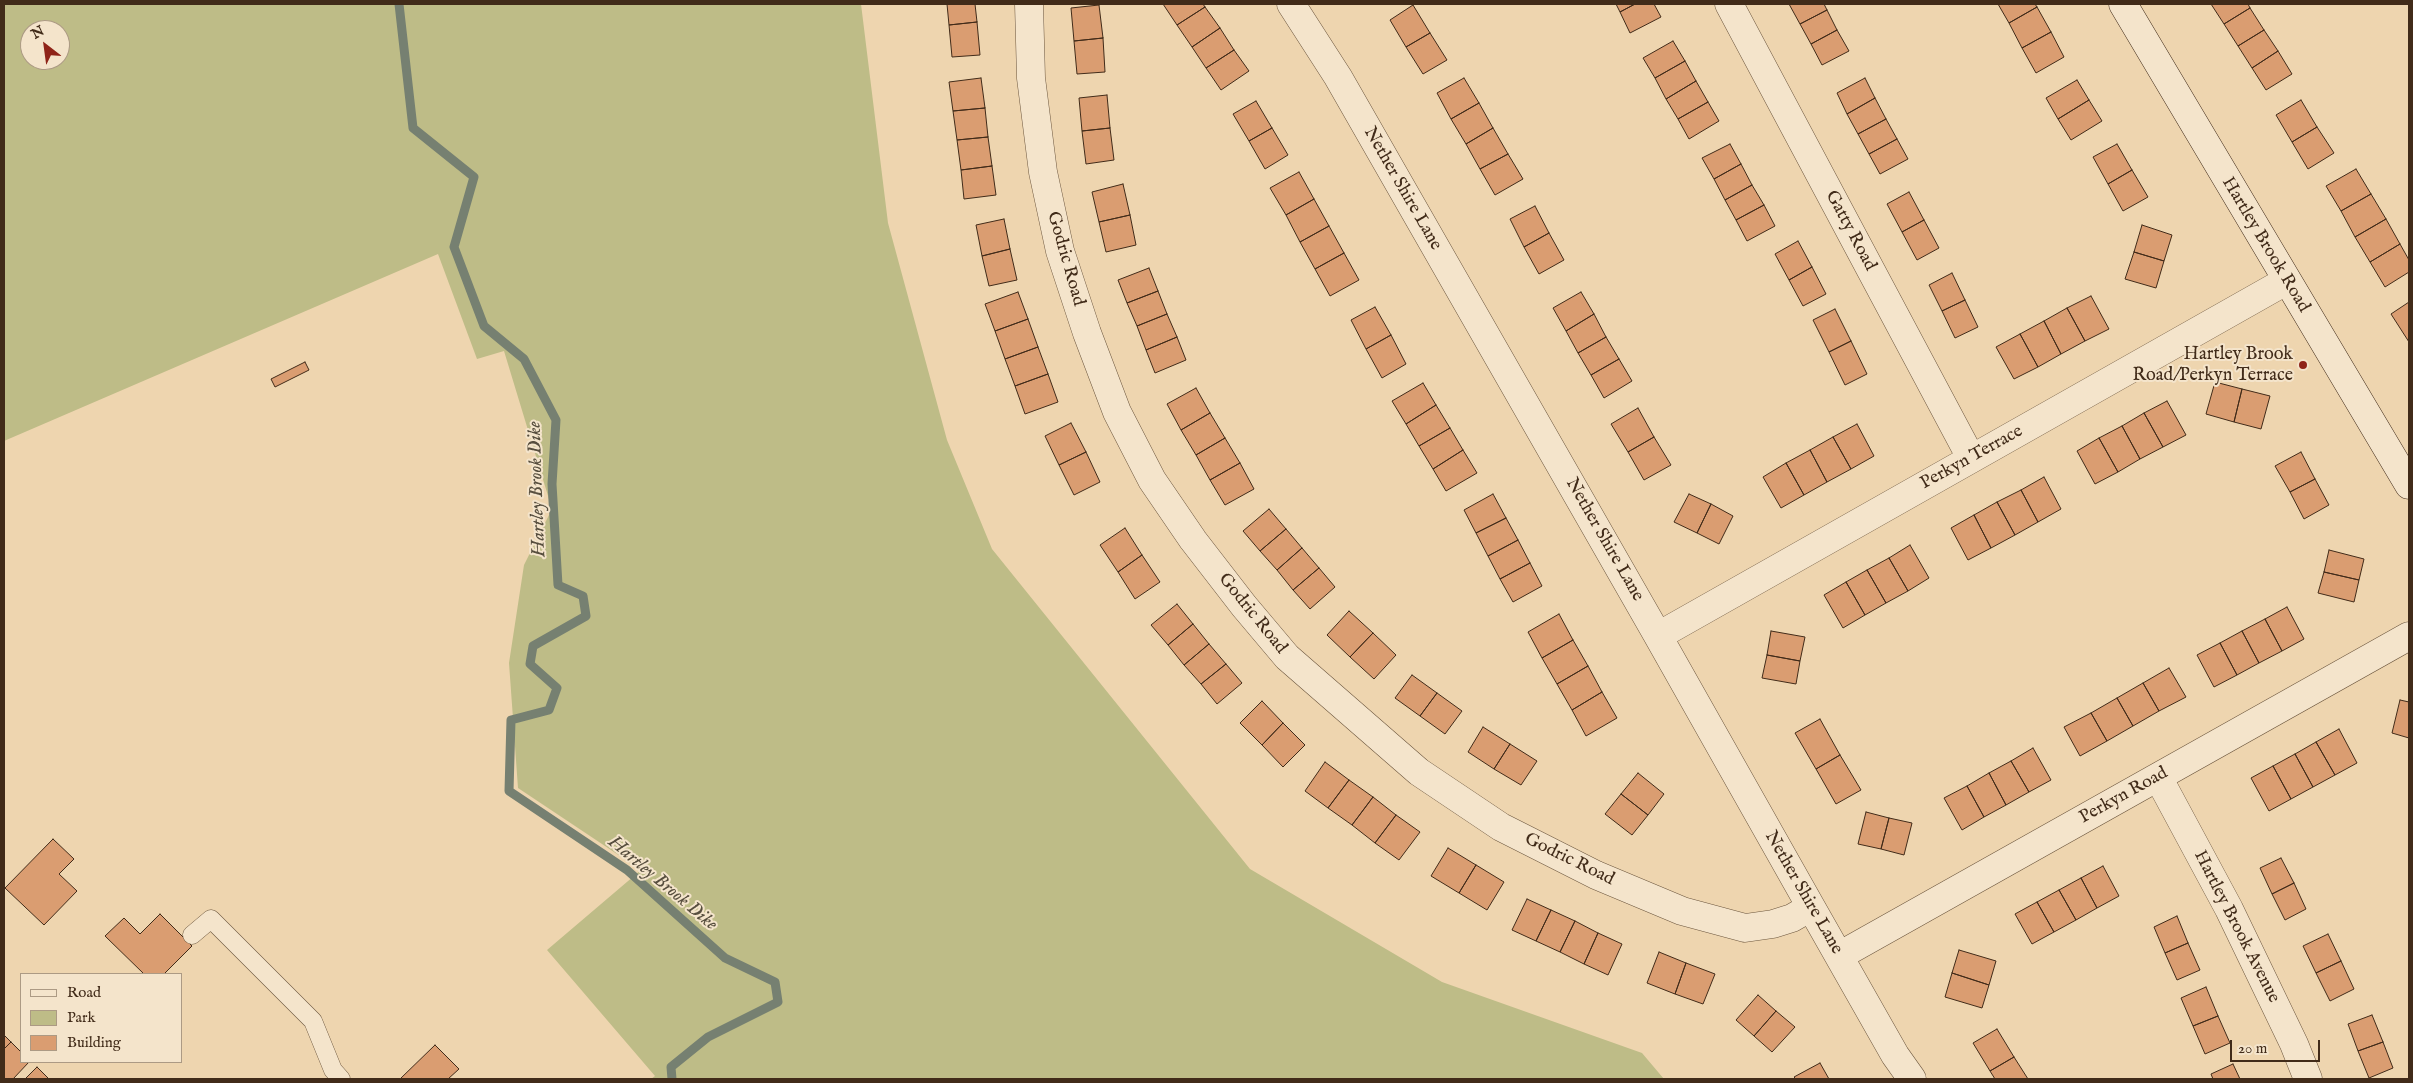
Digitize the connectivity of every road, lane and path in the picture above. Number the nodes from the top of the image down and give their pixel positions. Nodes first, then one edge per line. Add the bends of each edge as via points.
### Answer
1 (1029, 4) edge
2 (1291, 4) edge
3 (1729, 4) edge
4 (2123, 4) edge
5 (2286, 281) junction
6 (1971, 458) junction
7 (2409, 485) edge
8 (1658, 636) junction
9 (2409, 636) edge
10 (2158, 777) junction
11 (1811, 907) junction
12 (192, 935) dead end
13 (1839, 956) junction
14 (342, 1079) edge
15 (1912, 1079) edge
16 (2308, 1079) edge

1 - 11 street, Godric Road via 1032,78 1046,190 1060,251 1117,412 1152,480 1193,540 1287,657 1419,772 1501,826 1596,874 1682,911 1745,928 1792,918
2 - 8 street, Nether Shire Lane via 1338,77
3 - 6 street, Gatty Road
4 - 5 street, Hartley Brook Road
5 - 6 street, Perkyn Terrace
5 - 7 street, Hartley Brook Road
6 - 8 street, Perkyn Terrace
8 - 11 street, Nether Shire Lane
9 - 10 street, Perkyn Road
10 - 13 street, Perkyn Road
10 - 16 street, Hartley Brook Avenue via 2229,909
11 - 13 street, Nether Shire Lane
12 - 14 lane via 211,919 313,1021 334,1070
13 - 15 street, Nether Shire Lane

